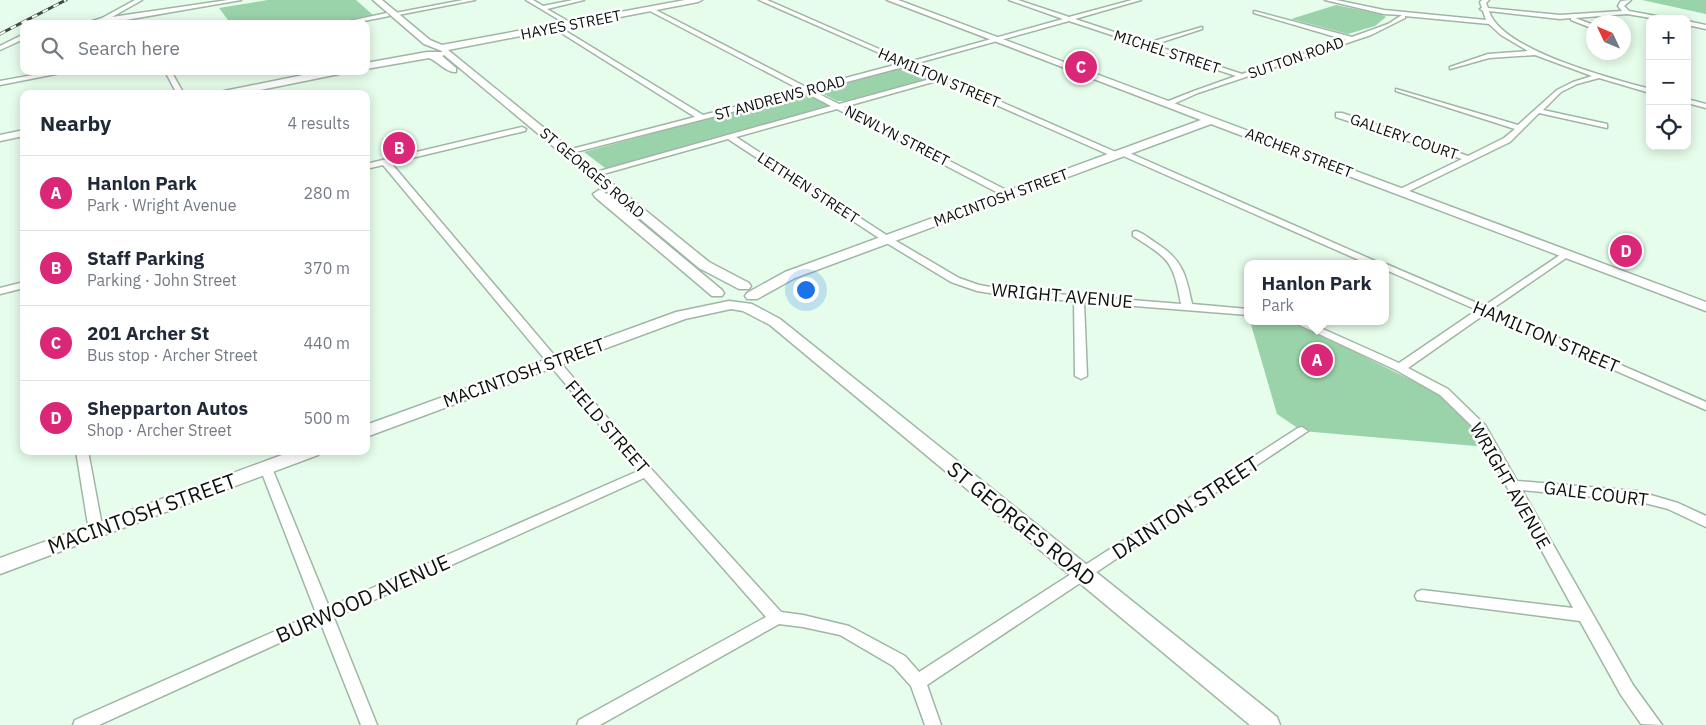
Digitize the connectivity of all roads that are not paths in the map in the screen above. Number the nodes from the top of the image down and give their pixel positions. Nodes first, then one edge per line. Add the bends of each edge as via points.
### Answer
1 (139, 0) edge
2 (238, 0) edge
3 (472, 0) edge
4 (529, 0) edge
5 (581, 0) edge
6 (698, 0) edge
7 (762, 0) edge
8 (891, 0) edge
9 (1012, 0) edge
10 (1138, 0) edge
11 (1328, 0) edge
12 (1486, 0) edge
13 (1628, 0) edge
14 (542, 8) junction
15 (650, 9) junction
16 (1483, 9) junction
17 (1256, 12) dead end
18 (1627, 12) junction
19 (1646, 15) edge
20 (133, 16) junction
21 (1394, 17) junction
22 (1569, 17) junction
23 (106, 18) junction
24 (1071, 19) junction
25 (99, 20) edge
26 (134, 20) edge
27 (1489, 22) junction
28 (1586, 24) edge
29 (1691, 24) edge
30 (370, 25) edge
31 (401, 25) edge
32 (572, 25) junction
33 (1706, 27) edge
34 (557, 28) junction
35 (1200, 28) dead end
36 (20, 38) edge
37 (1352, 39) junction
38 (995, 40) junction
39 (1146, 45) junction
40 (0, 48) edge
41 (1536, 52) junction
42 (449, 58) junction
43 (907, 64) junction
44 (370, 65) edge
45 (1452, 68) dead end
46 (45, 75) edge
47 (170, 75) edge
48 (318, 75) edge
49 (1241, 76) junction
50 (1600, 76) junction
51 (940, 78) junction
52 (0, 83) edge
53 (480, 86) junction
54 (178, 90) edge
55 (244, 90) edge
56 (809, 90) junction
57 (1398, 90) dead end
58 (1646, 90) edge
59 (1165, 102) junction
60 (1691, 102) edge
61 (838, 106) junction
62 (1706, 106) edge
63 (1538, 111) junction
64 (1339, 115) dead end
65 (702, 118) junction
66 (1212, 120) junction
67 (534, 126) junction
68 (1604, 126) dead end
69 (522, 128) junction
70 (1520, 128) junction
71 (20, 134) edge
72 (729, 136) junction
73 (0, 138) edge
74 (565, 151) junction
75 (550, 152) junction
76 (1119, 154) junction
77 (1469, 159) junction
78 (385, 162) junction
79 (370, 166) edge
80 (593, 174) junction
81 (580, 178) junction
82 (1401, 192) junction
83 (1009, 195) junction
84 (663, 232) junction
85 (1136, 234) dead end
86 (649, 236) junction
87 (888, 240) junction
88 (1566, 254) junction
89 (1369, 260) edge
90 (1389, 268) edge
91 (20, 286) edge
92 (0, 291) edge
93 (748, 291) junction
94 (717, 294) junction
95 (1079, 299) junction
96 (730, 305) junction
97 (1187, 307) junction
98 (1706, 307) edge
99 (1484, 310) junction
100 (1244, 312) edge
101 (681, 315) junction
102 (775, 322) junction
103 (1305, 325) edge
104 (552, 363) junction
105 (1400, 368) junction
106 (1081, 376) dead end
107 (1706, 406) edge
108 (370, 430) edge
109 (1302, 432) dead end
110 (83, 455) edge
111 (301, 455) edge
112 (266, 468) junction
113 (646, 472) junction
114 (1513, 485) junction
115 (1706, 522) edge
116 (96, 531) junction
117 (0, 566) edge
118 (1083, 574) junction
119 (1422, 596) dead end
120 (1584, 615) junction
121 (325, 616) junction
122 (777, 618) junction
123 (918, 682) junction
124 (81, 725) edge
125 (369, 725) edge
126 (586, 725) edge
127 (933, 725) edge
128 (1268, 725) edge
129 (1654, 725) edge

1 - 23 street
2 - 20 street
3 - 31 street
4 - 14 street
5 - 14 street
6 - 15 street, HAYES STREET
7 - 43 street, HAMILTON STREET
8 - 38 street, ARCHER STREET
9 - 24 street, MICHEL STREET
10 - 24 street, ST ANDREWS ROAD
11 - 21 street
12 - 16 street
13 - 18 street via 1621,6
14 - 32 street
15 - 32 street, HAYES STREET
15 - 56 street, NEWLYN STREET
16 - 22 street
16 - 27 street
17 - 37 street
18 - 19 street
18 - 22 street
20 - 23 street
20 - 26 street
21 - 27 street, SUTTON ROAD
21 - 37 street, SUTTON ROAD via 1382,29
22 - 28 street
23 - 25 street
24 - 38 street, ST ANDREWS ROAD
24 - 39 street, MICHEL STREET
27 - 41 street via 1494,29
29 - 33 street
30 - 31 street
31 - 42 street, ST GEORGES ROAD
31 - 44 street via 393,60
32 - 34 street, HAYES STREET
34 - 42 street, HAYES STREET via 473,44
34 - 65 street
35 - 39 street
36 - 40 street
37 - 49 street, SUTTON ROAD
38 - 43 street, ST ANDREWS ROAD
38 - 59 street, ARCHER STREET
39 - 49 street, MICHEL STREET
41 - 45 street via 1488,56
41 - 50 street
42 - 53 street, ST GEORGES ROAD
43 - 51 street, HAMILTON STREET
43 - 56 street, ST ANDREWS ROAD
46 - 52 street
47 - 54 street
48 - 55 street
49 - 59 street, SUTTON ROAD
50 - 58 street
50 - 63 street via 1564,88
51 - 61 street, ST ANDREWS ROAD
51 - 76 street, HAMILTON STREET
53 - 67 street, ST GEORGES ROAD
53 - 69 street, ST GEORGES ROAD
56 - 61 street, NEWLYN STREET
56 - 65 street, ST ANDREWS ROAD
57 - 70 street
59 - 66 street, ARCHER STREET
60 - 62 street
61 - 72 street, ST ANDREWS ROAD
61 - 83 street, NEWLYN STREET
63 - 68 street
63 - 70 street
64 - 77 street, GALLERY COURT
65 - 74 street, ST ANDREWS ROAD
66 - 76 street, MACINTOSH STREET
66 - 82 street, ARCHER STREET
67 - 69 street
67 - 74 street, ST GEORGES ROAD
69 - 75 street, ST GEORGES ROAD
69 - 78 street
70 - 77 street via 1507,140
71 - 73 street
72 - 80 street, ST ANDREWS ROAD
72 - 87 street, LEITHEN STREET
74 - 75 street
74 - 80 street, ST GEORGES ROAD
75 - 81 street, ST GEORGES ROAD
76 - 83 street, MACINTOSH STREET
76 - 89 street, HAMILTON STREET
77 - 82 street
78 - 79 street
78 - 104 street, FIELD STREET
80 - 81 street
80 - 84 street, ST GEORGES ROAD
81 - 86 street, ST GEORGES ROAD
82 - 88 street, ARCHER STREET
83 - 87 street, MACINTOSH STREET
84 - 86 street
84 - 93 street, ST GEORGES ROAD via 704,265
85 - 97 street via 1171,256 1180,270
86 - 94 street, ST GEORGES ROAD
87 - 93 street, MACINTOSH STREET
87 - 95 street, WRIGHT AVENUE via 956,280 977,288
88 - 98 street, ARCHER STREET
88 - 99 street
90 - 99 street, HAMILTON STREET
91 - 92 street
93 - 94 street, MACINTOSH STREET via 728,286
93 - 96 street, MACINTOSH STREET via 742,303
93 - 102 street, ST GEORGES ROAD
94 - 96 street, ST GEORGES ROAD via 718,300
94 - 101 street, MACINTOSH STREET
95 - 97 street, WRIGHT AVENUE
95 - 106 street
96 - 101 street, MACINTOSH STREET
96 - 102 street, ST GEORGES ROAD via 748,307
97 - 100 street, WRIGHT AVENUE
99 - 105 street
99 - 107 street, HAMILTON STREET
101 - 104 street, MACINTOSH STREET
102 - 118 street, ST GEORGES ROAD
103 - 105 street, WRIGHT AVENUE
104 - 108 street, MACINTOSH STREET
104 - 113 street, FIELD STREET
105 - 114 street, WRIGHT AVENUE via 1444,392 1481,428
109 - 118 street, DAINTON STREET
110 - 116 street
111 - 112 street, MACINTOSH STREET
112 - 116 street, MACINTOSH STREET
112 - 121 street
113 - 121 street, BURWOOD AVENUE
113 - 122 street, FIELD STREET
114 - 115 street, GALE COURT via 1637,496 1673,506
114 - 120 street, WRIGHT AVENUE
116 - 117 street, MACINTOSH STREET
118 - 123 street, DAINTON STREET
118 - 128 street, ST GEORGES ROAD
119 - 120 street
120 - 129 street, WRIGHT AVENUE via 1627,690
121 - 124 street, BURWOOD AVENUE
121 - 125 street
122 - 123 street via 844,630 899,661
122 - 126 street
123 - 127 street

